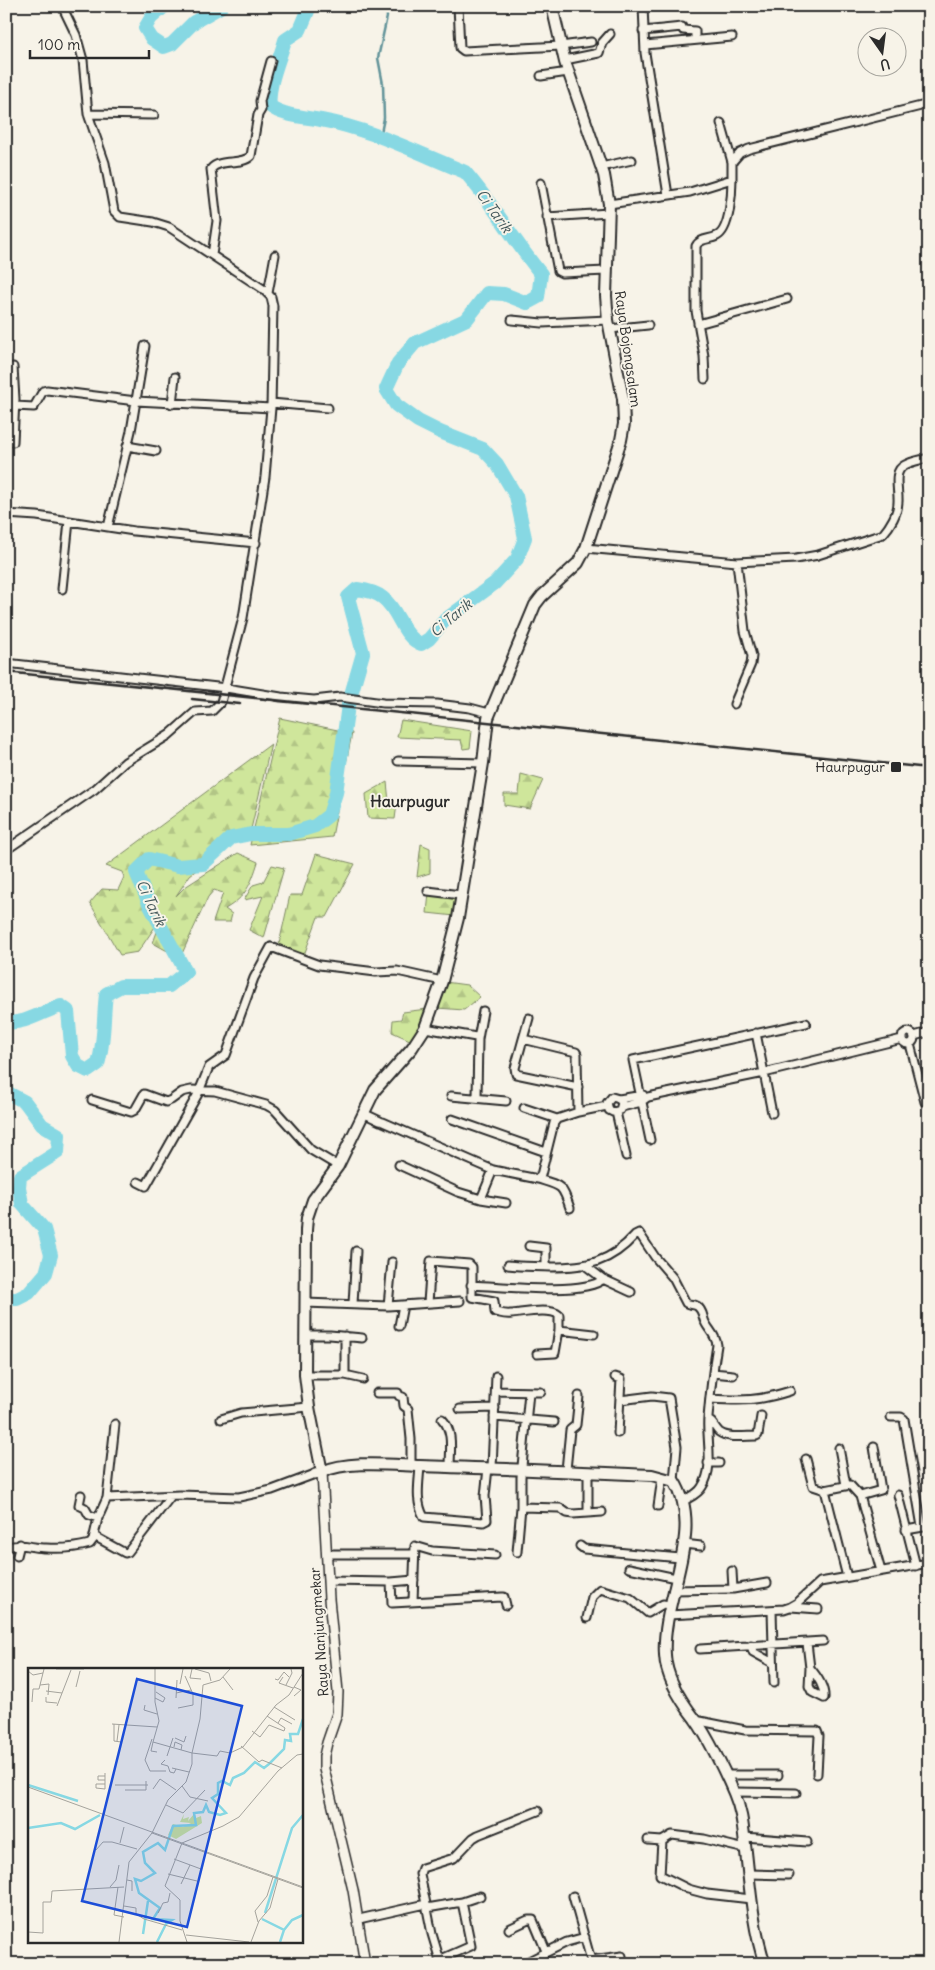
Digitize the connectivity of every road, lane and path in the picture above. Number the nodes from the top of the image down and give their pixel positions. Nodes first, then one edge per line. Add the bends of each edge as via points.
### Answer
1 (62, 6) edge
2 (458, 6) edge
3 (552, 6) edge
4 (643, 6) edge
5 (644, 31) junction
6 (610, 34) dead end
7 (732, 37) dead end
8 (695, 40) junction
9 (591, 42) dead end
10 (645, 45) junction
11 (561, 46) junction
12 (564, 60) junction
13 (271, 61) dead end
14 (568, 72) junction
15 (541, 76) dead end
16 (929, 104) edge
17 (88, 114) junction
18 (154, 115) dead end
19 (721, 123) dead end
20 (632, 160) dead end
21 (732, 162) junction
22 (601, 167) junction
23 (732, 179) junction
24 (541, 183) dead end
25 (668, 196) junction
26 (609, 208) junction
27 (547, 217) junction
28 (212, 254) junction
29 (275, 255) dead end
30 (606, 271) junction
31 (268, 293) junction
32 (787, 300) dead end
33 (512, 320) dead end
34 (609, 324) junction
35 (698, 324) junction
36 (648, 326) dead end
37 (145, 346) dead end
38 (13, 367) dead end
39 (175, 377) dead end
40 (705, 379) dead end
41 (136, 401) junction
42 (172, 404) junction
43 (271, 405) junction
44 (15, 406) junction
45 (328, 408) dead end
46 (13, 442) dead end
47 (127, 446) junction
48 (156, 451) dead end
49 (928, 458) edge
50 (6, 514) edge
51 (69, 521) junction
52 (108, 527) junction
53 (256, 543) junction
54 (586, 548) junction
55 (737, 562) junction
56 (62, 589) dead end
57 (6, 664) edge
58 (226, 688) junction
59 (734, 704) dead end
60 (489, 714) junction
61 (398, 761) dead end
62 (483, 763) junction
63 (6, 850) edge
64 (428, 890) dead end
65 (461, 895) junction
66 (442, 981) junction
67 (483, 1010) dead end
68 (529, 1018) dead end
69 (806, 1023) dead end
70 (425, 1028) junction
71 (929, 1032) edge
72 (756, 1033) junction
73 (914, 1036) junction
74 (478, 1039) junction
75 (523, 1039) junction
76 (902, 1039) junction
77 (910, 1044) junction
78 (764, 1073) junction
79 (578, 1087) junction
80 (200, 1090) junction
81 (451, 1096) dead end
82 (477, 1097) junction
83 (620, 1098) junction
84 (640, 1098) junction
85 (92, 1100) dead end
86 (506, 1101) dead end
87 (925, 1102) dead end
88 (607, 1106) junction
89 (524, 1108) dead end
90 (619, 1109) junction
91 (578, 1112) junction
92 (363, 1113) junction
93 (772, 1113) dead end
94 (452, 1119) dead end
95 (557, 1119) junction
96 (650, 1140) dead end
97 (546, 1152) junction
98 (626, 1156) dead end
99 (399, 1165) dead end
100 (338, 1166) junction
101 (494, 1170) junction
102 (538, 1179) junction
103 (138, 1182) dead end
104 (482, 1199) junction
105 (506, 1203) dead end
106 (570, 1208) dead end
107 (529, 1246) dead end
108 (356, 1250) dead end
109 (392, 1262) dead end
110 (508, 1265) dead end
111 (586, 1266) junction
112 (546, 1267) junction
113 (603, 1279) junction
114 (471, 1285) junction
115 (484, 1286) junction
116 (631, 1292) dead end
117 (482, 1299) junction
118 (460, 1301) dead end
119 (428, 1303) junction
120 (305, 1304) junction
121 (353, 1304) junction
122 (403, 1305) junction
123 (388, 1306) junction
124 (399, 1326) dead end
125 (559, 1330) junction
126 (594, 1334) dead end
127 (306, 1335) junction
128 (345, 1336) junction
129 (362, 1338) dead end
130 (537, 1354) dead end
131 (713, 1373) junction
132 (305, 1375) junction
133 (345, 1375) junction
134 (733, 1375) dead end
135 (496, 1376) dead end
136 (615, 1377) dead end
137 (364, 1379) dead end
138 (496, 1391) junction
139 (529, 1392) junction
140 (541, 1392) dead end
141 (790, 1392) dead end
142 (378, 1393) dead end
143 (579, 1396) dead end
144 (710, 1399) junction
145 (620, 1400) junction
146 (309, 1407) junction
147 (494, 1408) junction
148 (460, 1409) dead end
149 (761, 1416) dead end
150 (494, 1417) junction
151 (891, 1417) dead end
152 (526, 1418) junction
153 (221, 1419) dead end
154 (442, 1419) dead end
155 (708, 1420) junction
156 (554, 1422) dead end
157 (115, 1424) dead end
158 (618, 1433) dead end
159 (874, 1447) dead end
160 (840, 1448) dead end
161 (806, 1459) dead end
162 (708, 1463) junction
163 (719, 1463) dead end
164 (416, 1466) junction
165 (450, 1466) junction
166 (490, 1468) junction
167 (522, 1469) junction
168 (566, 1470) junction
169 (588, 1472) junction
170 (318, 1473) junction
171 (662, 1478) junction
172 (674, 1481) junction
173 (846, 1485) junction
174 (825, 1490) junction
175 (81, 1495) dead end
176 (898, 1495) dead end
177 (171, 1496) junction
178 (860, 1496) junction
179 (107, 1498) junction
180 (684, 1501) junction
181 (658, 1506) dead end
182 (521, 1507) junction
183 (602, 1512) dead end
184 (588, 1513) junction
185 (98, 1518) junction
186 (925, 1526) edge
187 (906, 1530) junction
188 (94, 1536) junction
189 (20, 1544) junction
190 (684, 1544) junction
191 (580, 1546) dead end
192 (701, 1546) dead end
193 (6, 1548) edge
194 (518, 1552) dead end
195 (328, 1554) junction
196 (414, 1554) junction
197 (495, 1555) dead end
198 (17, 1556) dead end
199 (680, 1558) junction
200 (929, 1563) edge
201 (916, 1566) junction
202 (629, 1568) dead end
203 (732, 1571) dead end
204 (881, 1571) junction
205 (847, 1577) junction
206 (676, 1578) junction
207 (414, 1580) junction
208 (328, 1581) junction
209 (391, 1582) junction
210 (767, 1583) dead end
211 (733, 1589) junction
212 (673, 1590) junction
213 (413, 1601) junction
214 (506, 1605) dead end
215 (790, 1607) junction
216 (818, 1609) dead end
217 (669, 1610) junction
218 (772, 1610) junction
219 (587, 1618) dead end
220 (823, 1642) dead end
221 (807, 1643) junction
222 (774, 1644) junction
223 (751, 1646) junction
224 (700, 1649) dead end
225 (773, 1663) junction
226 (810, 1668) dead end
227 (774, 1683) dead end
228 (695, 1720) junction
229 (817, 1774) dead end
230 (725, 1775) junction
231 (778, 1775) dead end
232 (734, 1792) junction
233 (796, 1793) dead end
234 (538, 1811) dead end
235 (745, 1837) junction
236 (648, 1840) dead end
237 (662, 1841) junction
238 (807, 1842) dead end
239 (745, 1849) junction
240 (749, 1874) junction
241 (789, 1875) dead end
242 (480, 1896) dead end
243 (573, 1896) dead end
244 (751, 1899) junction
245 (462, 1902) junction
246 (427, 1906) junction
247 (359, 1919) junction
248 (509, 1928) dead end
249 (585, 1937) junction
250 (546, 1951) junction
251 (622, 1956) dead end
252 (440, 1962) edge
253 (592, 1962) edge
254 (365, 1964) edge
255 (523, 1964) edge
256 (765, 1964) edge

1 - 17 street via 76,35 83,60
2 - 11 street via 461,50
3 - 11 main road, Raya Bojongsalam
4 - 5 street
5 - 8 street via 682,27 683,30 695,31
5 - 10 street
6 - 12 street via 599,52
7 - 8 street
8 - 10 street
9 - 11 street
10 - 25 street
11 - 12 main road, Raya Bojongsalam
12 - 14 main road, Raya Bojongsalam
13 - 28 street via 260,101 251,156 247,160 217,165 211,170 217,221
14 - 15 street
14 - 22 main road, Raya Bojongsalam
16 - 21 street via 749,149
17 - 18 street
17 - 28 street via 105,163 112,206 117,215 162,224
19 - 21 street
20 - 22 street
21 - 23 street
22 - 26 main road, Raya Bojongsalam
23 - 25 street
23 - 35 street via 725,227 717,236 696,246
24 - 27 street
25 - 26 street
26 - 27 street
26 - 30 main road, Raya Bojongsalam
27 - 30 street via 560,273
28 - 31 street
29 - 31 street
30 - 34 main road, Raya Bojongsalam
31 - 43 street via 273,306
32 - 35 street
33 - 34 street
34 - 36 street
34 - 54 main road, Raya Bojongsalam via 622,387 624,424
35 - 40 street
37 - 41 street
38 - 44 street
39 - 42 street
41 - 42 street
41 - 44 street via 46,390 34,407
41 - 47 street
42 - 43 street
43 - 45 street
43 - 53 street
44 - 46 street
47 - 48 street
47 - 52 street
49 - 55 street via 900,468 897,509 883,534 808,558
50 - 51 street
51 - 52 street
51 - 56 street
52 - 53 street
53 - 58 street
54 - 55 street
54 - 60 main road, Raya Bojongsalam via 578,564 535,605
55 - 59 street via 745,631 752,656
57 - 58 street
58 - 60 street via 314,700 340,697 383,703 445,705
58 - 63 street via 216,709 195,712 168,735 125,762 95,789
60 - 62 main road, Raya Bojongsalam
61 - 62 street
62 - 65 main road, Raya Bojongsalam
64 - 65 street
65 - 66 main road, Raya Nanjungmekar
66 - 70 main road, Raya Nanjungmekar
66 - 80 street via 397,971 376,972 319,965 271,946 254,978 226,1055 210,1067
67 - 74 street
68 - 75 street
69 - 72 street
70 - 74 street
70 - 92 main road, Raya Nanjungmekar via 375,1090
71 - 73 street
72 - 78 street
72 - 84 street via 635,1058 632,1062
73 - 76 street via 907,1031
73 - 77 street
74 - 82 street
75 - 79 street via 576,1052
75 - 79 street via 516,1074
76 - 77 street
76 - 78 street
77 - 87 street
78 - 84 street
78 - 93 street
79 - 91 street
80 - 85 street via 186,1090 166,1102 144,1094 135,1110 130,1112
80 - 100 street via 272,1107 311,1150
80 - 103 street via 146,1186
81 - 82 street
82 - 86 street
83 - 84 street
83 - 88 street via 610,1098
83 - 90 street
84 - 90 street
84 - 96 street
88 - 90 street via 611,1111
88 - 91 street
89 - 95 street
90 - 98 street
91 - 95 street
92 - 100 main road, Raya Nanjungmekar
92 - 101 street
94 - 97 street
95 - 97 street via 552,1126
97 - 102 street
99 - 104 street via 458,1192
100 - 120 main road, Raya Nanjungmekar via 313,1200 306,1218
101 - 102 street
101 - 104 street
102 - 106 street via 564,1189
104 - 105 street
107 - 112 street via 546,1248
108 - 121 street
109 - 123 street
110 - 112 street
111 - 112 street
111 - 113 street
111 - 131 street via 616,1254 636,1234 642,1236 673,1278 686,1303 703,1313 704,1323 717,1340
113 - 115 street via 592,1285 575,1287
113 - 116 street
114 - 115 street
114 - 117 street via 472,1297
114 - 119 street via 471,1265 431,1261
115 - 117 street
117 - 125 street via 494,1301 495,1312 557,1312
118 - 119 street
119 - 122 street
120 - 121 street
120 - 127 main road, Raya Nanjungmekar
121 - 123 street
122 - 123 street
122 - 124 street
125 - 126 street
125 - 130 street via 555,1353
127 - 128 street
127 - 132 main road, Raya Nanjungmekar
128 - 129 street
128 - 133 street
131 - 134 street
131 - 144 street
132 - 133 street
132 - 146 main road, Raya Nanjungmekar
133 - 137 street
135 - 138 street
136 - 145 street via 621,1379
138 - 139 street
138 - 147 street
139 - 140 street
139 - 152 street
141 - 144 street via 748,1401
142 - 164 street via 398,1393 403,1397 404,1406 408,1409
143 - 168 street via 576,1426 570,1430
144 - 155 street
145 - 158 street
145 - 172 street via 652,1396 669,1398 677,1447
146 - 153 street
146 - 170 main road, Raya Nanjungmekar
147 - 148 street
147 - 150 street
149 - 155 street via 756,1436 721,1433
150 - 152 street
150 - 166 street
151 - 186 street via 904,1419
152 - 156 street
152 - 167 street
154 - 165 street via 450,1434
155 - 162 street
157 - 179 street
159 - 178 street via 881,1490
160 - 173 street
161 - 174 street via 813,1486
162 - 163 street
162 - 180 street via 703,1486
164 - 165 main road
164 - 166 street via 418,1498 424,1517 483,1522 487,1520 485,1496
164 - 170 main road via 350,1465
165 - 166 main road
166 - 167 main road
167 - 168 main road
167 - 182 street
168 - 169 main road
169 - 171 main road
169 - 184 street
170 - 177 street via 252,1495
170 - 195 street, Raya Nanjungmekar
171 - 172 main road
171 - 181 street
172 - 180 main road
173 - 174 street
173 - 178 street
174 - 205 street
175 - 185 street via 79,1505
176 - 187 street
177 - 179 street
177 - 188 street via 128,1552
178 - 204 street
179 - 185 street
180 - 190 main road
182 - 184 street
182 - 194 street
183 - 184 street
185 - 188 street
186 - 187 street
187 - 201 street
188 - 189 street via 90,1544 72,1548
189 - 193 street
189 - 198 street
190 - 192 street
190 - 199 main road
191 - 199 street via 584,1549
195 - 196 street
195 - 208 street, Raya Nanjungmekar
196 - 197 street via 416,1546 432,1551
196 - 207 street
199 - 206 main road
200 - 201 street
201 - 204 street
202 - 206 street
203 - 211 street
204 - 205 street
205 - 215 street via 818,1583
206 - 212 main road
207 - 209 street
207 - 213 street
208 - 209 street
208 - 247 street, Raya Nanjungmekar via 338,1699 337,1714 324,1756 324,1769
209 - 213 street via 391,1603
210 - 211 street
211 - 212 street
212 - 217 main road
213 - 214 street via 504,1597
215 - 216 street
215 - 218 street
217 - 218 street
217 - 219 street via 661,1605 648,1613 630,1598 600,1589 592,1597
217 - 228 main road via 666,1666
218 - 222 street
220 - 221 street
221 - 222 street
221 - 226 street
222 - 223 street
222 - 225 street
223 - 224 street
223 - 225 street via 753,1652
225 - 227 street
228 - 229 street via 745,1730 817,1731
228 - 230 main road
230 - 231 street
230 - 232 main road
232 - 233 street
232 - 235 main road
234 - 246 street via 478,1835 454,1858 422,1868 420,1874
235 - 238 street
235 - 239 main road
236 - 237 street
237 - 239 street via 676,1834
237 - 244 street via 660,1875 688,1889
239 - 240 main road
240 - 241 street
240 - 244 main road
242 - 245 street
243 - 249 street
244 - 256 main road
245 - 246 street
245 - 252 street via 471,1946
246 - 247 street
246 - 252 street
247 - 254 street, Raya Nanjungmekar
248 - 250 street via 533,1920
249 - 250 street
249 - 253 street
250 - 255 street
251 - 253 street

